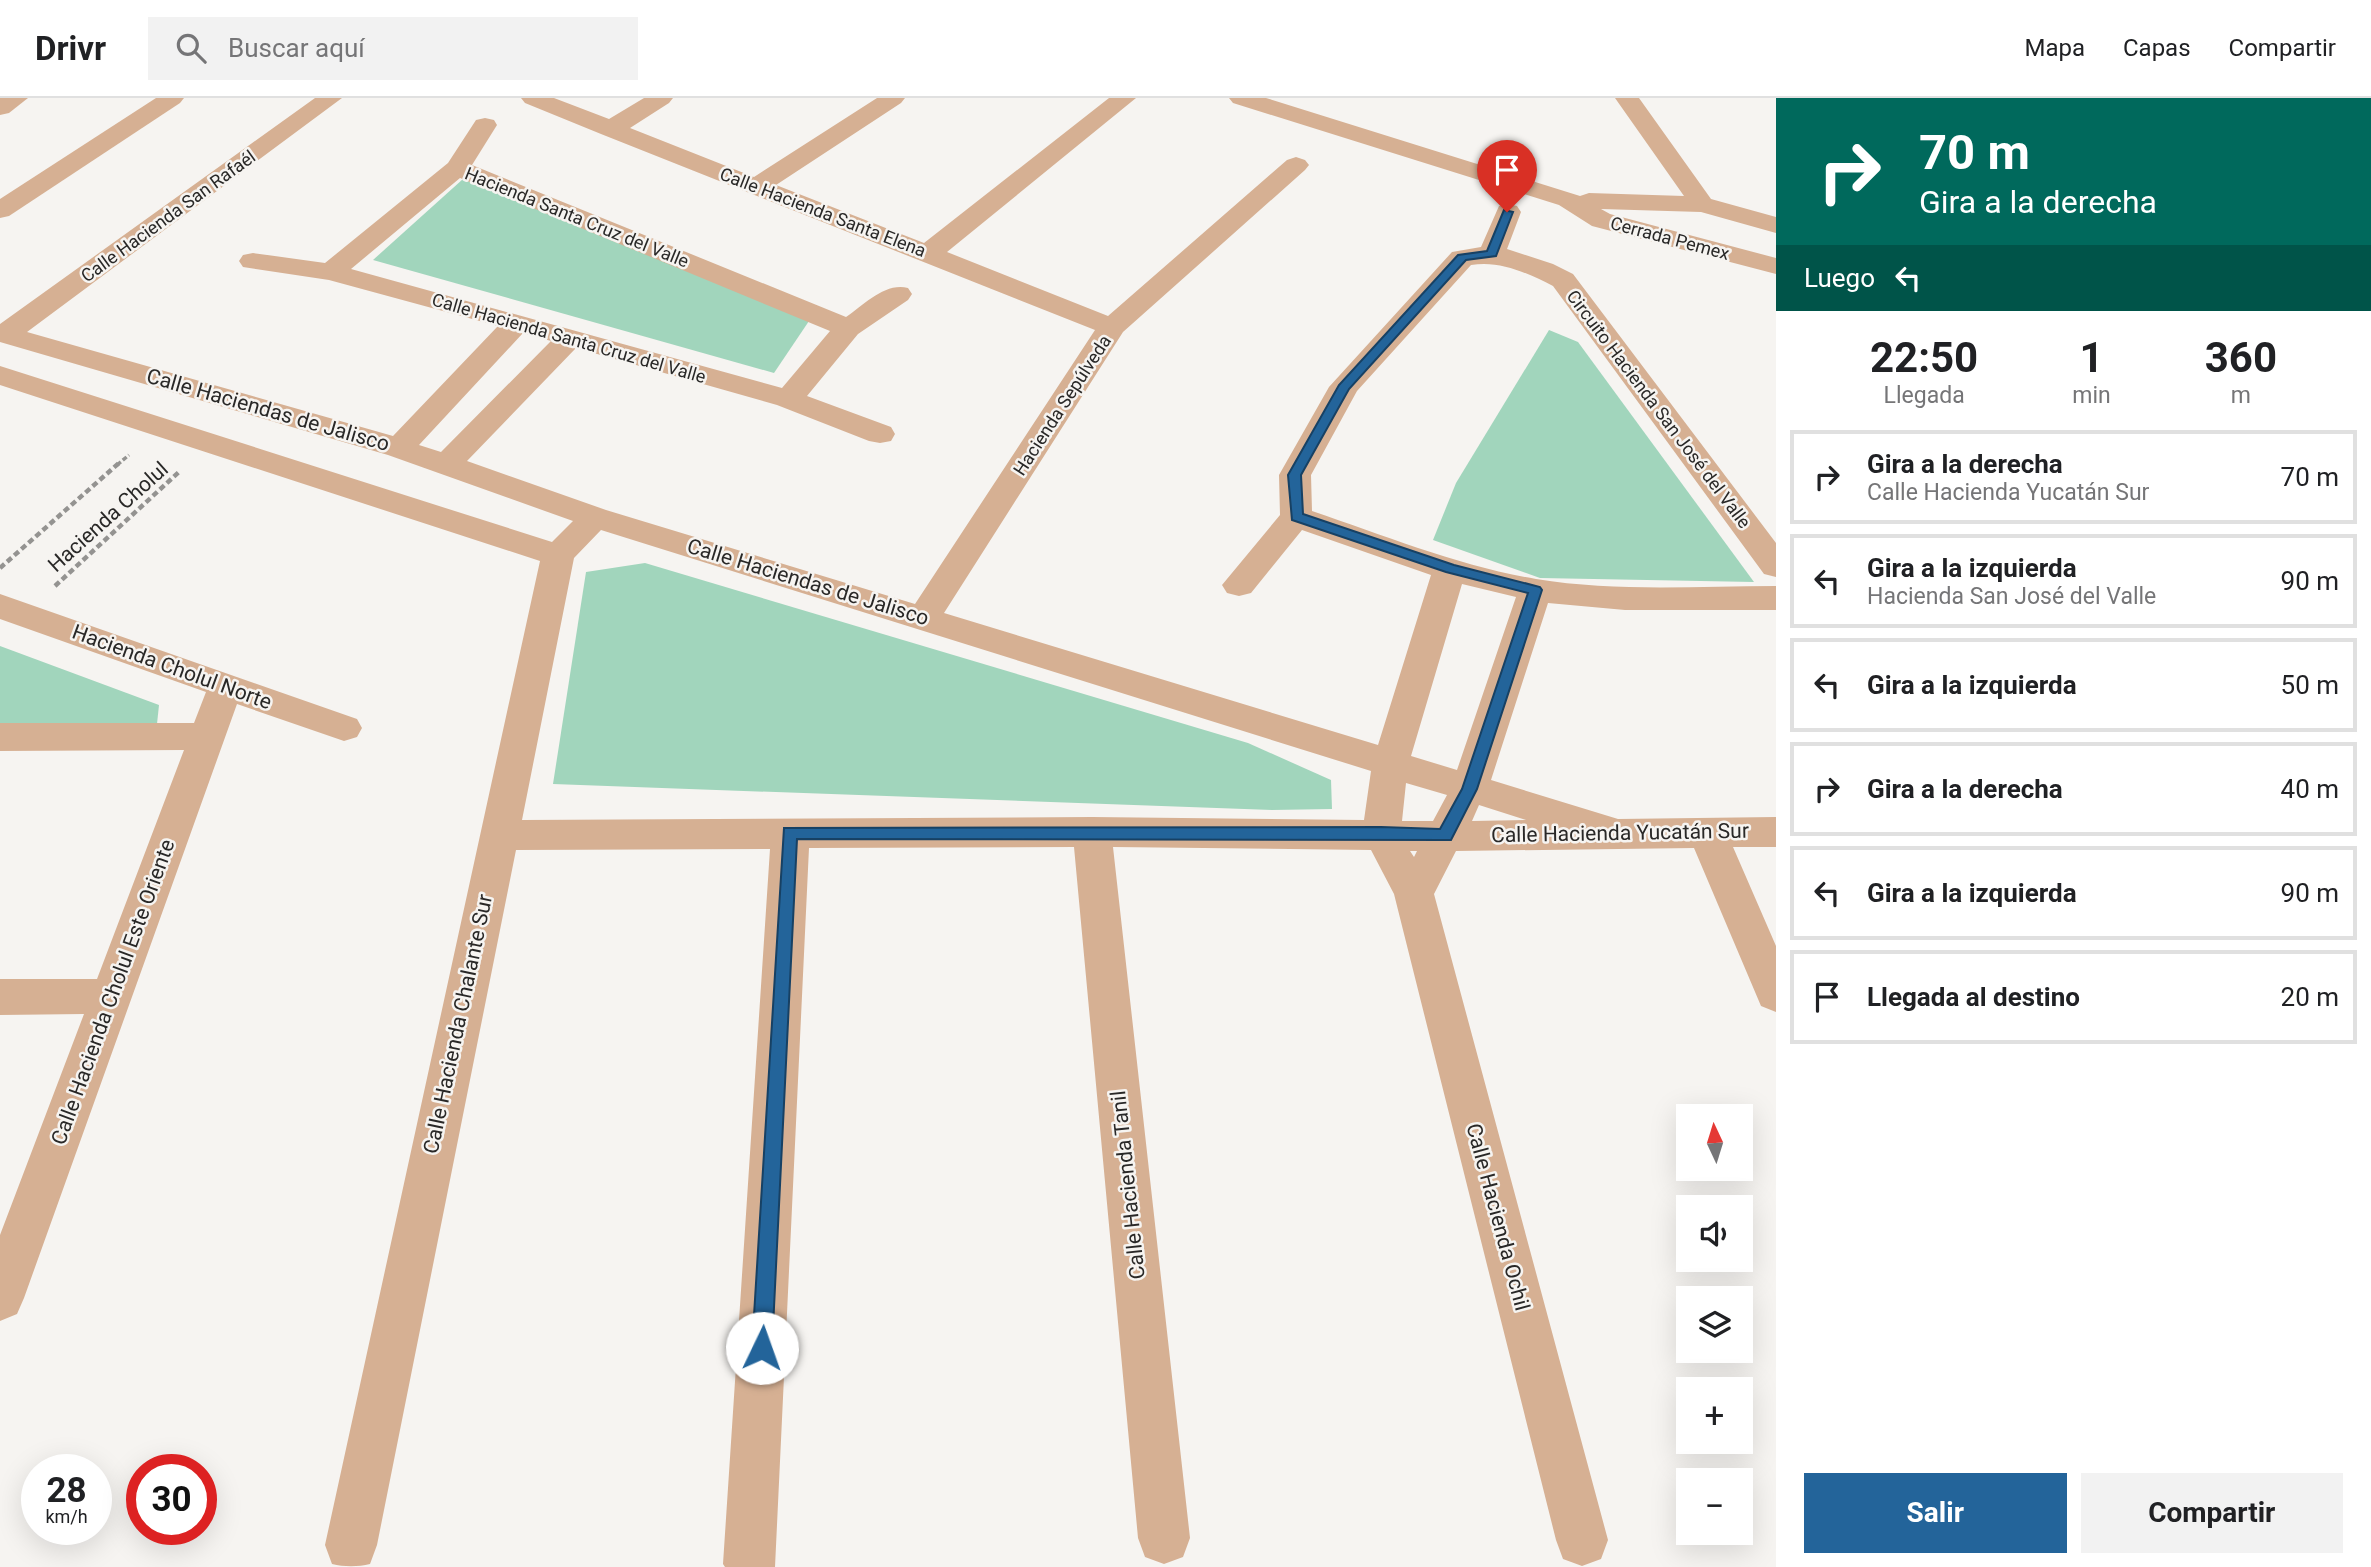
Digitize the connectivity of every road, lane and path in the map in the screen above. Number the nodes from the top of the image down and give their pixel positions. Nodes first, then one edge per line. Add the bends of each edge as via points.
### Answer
1 (16, 98) edge
2 (172, 98) edge
3 (330, 98) edge
4 (533, 98) edge
5 (662, 98) edge
6 (893, 98) edge
7 (1124, 98) edge
8 (1241, 98) edge
9 (1627, 98) edge
10 (0, 108) edge
11 (485, 125) dead end
12 (610, 129) junction
13 (1296, 165) dead end
14 (457, 167) junction
15 (758, 186) junction
16 (1568, 200) junction
17 (1702, 204) junction
18 (0, 210) edge
19 (1507, 212) dead end
20 (1776, 225) edge
21 (929, 253) junction
22 (1492, 253) junction
23 (253, 261) dead end
24 (1776, 266) edge
25 (331, 272) junction
26 (898, 294) dead end
27 (517, 323) junction
28 (1112, 327) junction
29 (848, 328) junction
30 (2, 333) edge
31 (570, 338) junction
32 (0, 375) edge
33 (788, 400) junction
34 (161, 427) junction
35 (880, 434) dead end
36 (213, 442) junction
37 (399, 448) junction
38 (445, 466) junction
39 (595, 517) junction
40 (1296, 517) junction
41 (558, 555) junction
42 (1776, 566) edge
43 (0, 568) edge
44 (1450, 568) junction
45 (1239, 585) dead end
46 (1535, 590) junction
47 (1776, 598) edge
48 (12, 610) edge
49 (923, 618) junction
50 (226, 686) junction
51 (344, 728) dead end
52 (207, 736) junction
53 (0, 737) edge
54 (1390, 765) junction
55 (1469, 789) junction
56 (790, 832) junction
57 (1092, 832) junction
58 (1707, 832) junction
59 (1776, 832) edge
60 (1381, 833) junction
61 (1615, 833) junction
62 (498, 835) junction
63 (1445, 835) junction
64 (1414, 894) junction
65 (1776, 994) edge
66 (111, 996) junction
67 (0, 997) edge
68 (0, 1298) edge
69 (1164, 1538) dead end
70 (1582, 1540) dead end
71 (351, 1545) dead end
72 (750, 1564) dead end

1 - 10 street
2 - 18 street
3 - 30 street, Calle Hacienda San Rafaél
4 - 12 street, Calle Hacienda Santa Elena
5 - 12 street
6 - 15 street
7 - 21 street
8 - 16 street
9 - 17 street
11 - 14 street
12 - 15 street, Calle Hacienda Santa Elena
13 - 28 street, Hacienda Sepúlveda
14 - 25 street, Hacienda Santa Cruz del Valle
14 - 29 street, Hacienda Santa Cruz del Valle
15 - 21 street, Calle Hacienda Santa Elena
16 - 17 street
16 - 24 street, Cerrada Pemex via 1601,220
17 - 20 street
19 - 22 street
21 - 28 street, Calle Hacienda Santa Elena
22 - 40 street via 1462,258 1343,387 1295,475
22 - 42 street, Circuito Hacienda San José del Valle via 1563,280
23 - 25 street, Calle Hacienda Santa Cruz del Valle
25 - 27 street, Calle Hacienda Santa Cruz del Valle
26 - 29 street
27 - 31 street, Calle Hacienda Santa Cruz del Valle
27 - 37 street
28 - 49 street, Hacienda Sepúlveda
29 - 33 street
30 - 37 street, Calle Haciendas de Jalisco
31 - 33 street, Calle Hacienda Santa Cruz del Valle
31 - 38 street
32 - 34 street
33 - 35 street, Calle Hacienda Santa Cruz del Valle
34 - 36 street
34 - 43 path, Hacienda Cholul
36 - 41 street
36 - 48 path, Hacienda Cholul
37 - 38 street, Calle Haciendas de Jalisco
38 - 39 street, Calle Haciendas de Jalisco
39 - 41 street
39 - 49 street, Calle Haciendas de Jalisco
40 - 44 street
40 - 45 street
41 - 62 street, Calle Hacienda Chalante Sur
44 - 46 street
44 - 54 street
46 - 47 street via 1596,596
46 - 55 street
48 - 50 street, Hacienda Cholul Norte
49 - 54 street, Calle Haciendas de Jalisco
50 - 51 street, Hacienda Cholul Norte
50 - 52 street, Calle Hacienda Cholul Este Oriente
52 - 53 street
52 - 66 street, Calle Hacienda Cholul Este Oriente
54 - 55 street, Calle Haciendas de Jalisco
54 - 60 street
55 - 61 street, Calle Haciendas de Jalisco
55 - 63 street
56 - 57 street, Calle Hacienda Yucatán Sur
56 - 62 street, Calle Hacienda Yucatán Sur
56 - 72 street
57 - 60 street, Calle Hacienda Yucatán Sur
57 - 69 street, Calle Hacienda Tanil
58 - 59 street, Calle Hacienda Yucatán Sur
58 - 61 street, Calle Hacienda Yucatán Sur
58 - 65 street
60 - 63 street, Calle Hacienda Yucatán Sur
60 - 64 street, Calle Hacienda Ochil
61 - 63 street, Calle Hacienda Yucatán Sur
62 - 71 street, Calle Hacienda Chalante Sur
63 - 64 street
64 - 70 street, Calle Hacienda Ochil
66 - 67 street
66 - 68 street, Calle Hacienda Cholul Este Oriente

